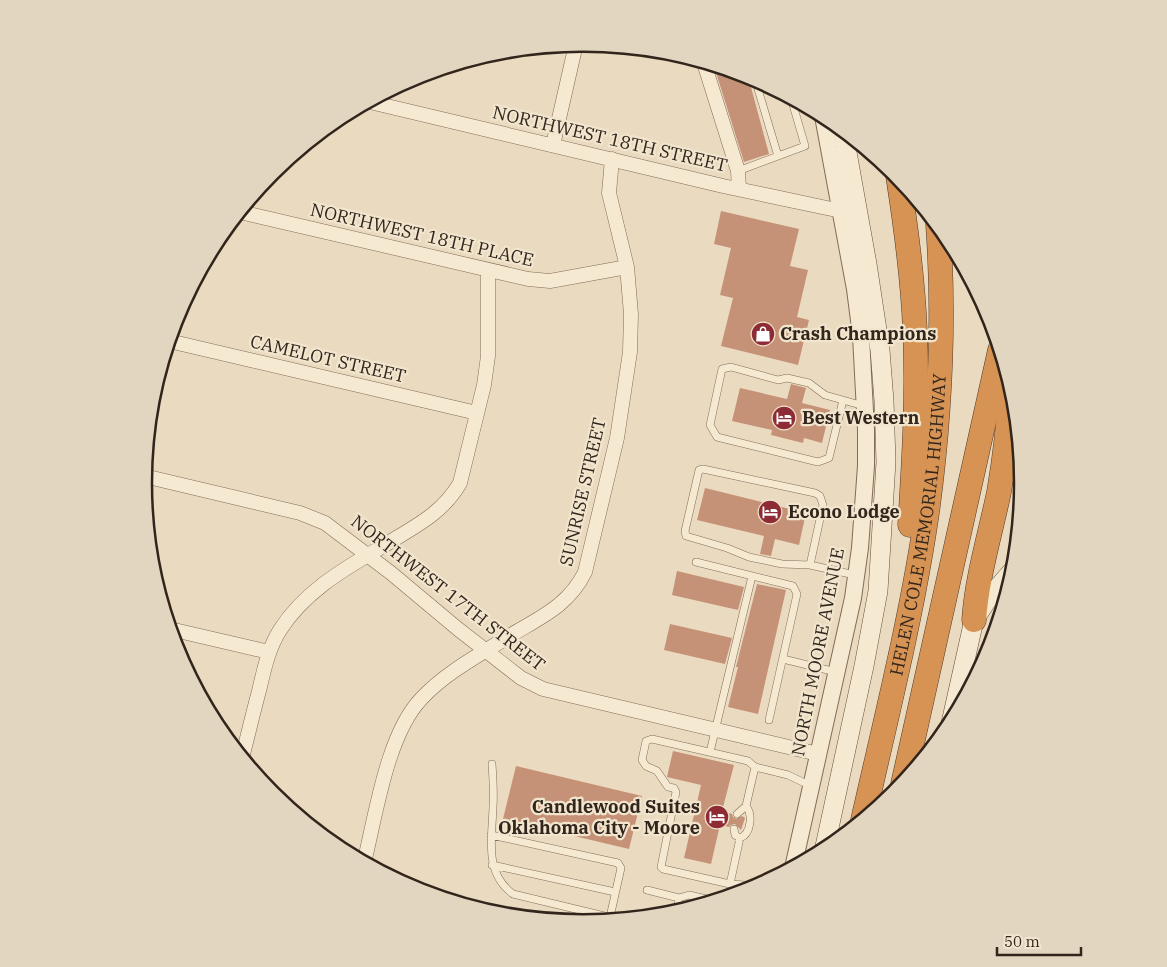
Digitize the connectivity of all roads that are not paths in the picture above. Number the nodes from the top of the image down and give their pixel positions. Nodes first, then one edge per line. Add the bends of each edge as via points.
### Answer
1 (574, 52) edge
2 (706, 70) edge
3 (758, 90) edge
4 (379, 104) edge
5 (794, 107) edge
6 (825, 127) edge
7 (845, 141) edge
8 (553, 145) junction
9 (778, 156) junction
10 (612, 159) junction
11 (738, 171) junction
12 (739, 189) junction
13 (900, 191) edge
14 (842, 211) junction
15 (248, 214) edge
16 (938, 239) edge
17 (626, 268) junction
18 (488, 271) junction
19 (176, 342) edge
20 (1001, 376) edge
21 (1006, 398) edge
22 (843, 400) junction
23 (865, 406) junction
24 (477, 413) junction
25 (152, 478) edge
26 (368, 555) junction
27 (696, 562) dead end
28 (810, 565) junction
29 (856, 575) junction
30 (752, 576) junction
31 (1003, 582) edge
32 (1001, 590) edge
33 (991, 595) junction
34 (974, 620) junction
35 (178, 631) edge
36 (904, 634) junction
37 (486, 651) junction
38 (269, 652) junction
39 (783, 659) junction
40 (837, 672) junction
41 (957, 699) edge
42 (770, 720) dead end
43 (716, 730) junction
44 (244, 749) edge
45 (710, 752) junction
46 (818, 754) junction
47 (492, 764) dead end
48 (755, 767) junction
49 (906, 770) edge
50 (811, 786) junction
51 (746, 806) junction
52 (865, 810) edge
53 (737, 814) dead end
54 (734, 830) dead end
55 (491, 835) junction
56 (740, 838) junction
57 (827, 839) edge
58 (366, 856) edge
59 (795, 859) edge
60 (492, 865) junction
61 (730, 884) junction
62 (741, 885) edge
63 (647, 890) dead end
64 (615, 892) junction
65 (679, 898) junction
66 (703, 898) edge
67 (678, 904) edge
68 (597, 914) edge
69 (611, 914) edge

1 - 8 street
2 - 11 street
3 - 9 lane
4 - 8 street, NORTHWEST 18TH STREET
5 - 9 lane via 805,146
6 - 14 street, NORTH MOORE AVENUE
7 - 57 main road via 880,350 886,462 878,591
8 - 10 street, NORTHWEST 18TH STREET
9 - 11 lane
10 - 12 street, NORTHWEST 18TH STREET
10 - 17 street, SUNRISE STREET via 609,193
11 - 12 street
12 - 14 street, NORTHWEST 18TH STREET
13 - 36 highway via 910,263 916,379
14 - 23 street, NORTH MOORE AVENUE via 855,289
15 - 18 street, NORTHWEST 18TH PLACE
16 - 36 highway, HELEN COLE MEMORIAL HIGHWAY via 940,370 935,438 927,512
17 - 18 street, NORTHWEST 18TH PLACE via 550,281
17 - 37 street, SUNRISE STREET via 630,352 626,383 585,572 579,586 565,601
18 - 24 street via 488,356
19 - 24 street, CAMELOT STREET
20 - 49 highway, HELEN COLE MEMORIAL HIGHWAY
21 - 34 highway via 1008,421 999,490
22 - 22 lane via 825,395 809,383 787,378 778,380 731,367 722,369 710,425 717,437 818,462 829,458
22 - 23 lane
23 - 29 street, NORTH MOORE AVENUE via 866,466
24 - 26 street via 460,483 453,495 423,522
25 - 26 street, NORTHWEST 17TH STREET via 300,513 337,531
26 - 37 street, NORTHWEST 17TH STREET
26 - 38 street via 315,589 279,631
27 - 30 lane
28 - 28 lane via 782,564 749,557 686,536 699,470 820,496 823,505
28 - 29 lane
29 - 40 street, NORTH MOORE AVENUE
30 - 39 lane via 792,586 797,594
30 - 43 lane
31 - 33 main road
32 - 33 main road
33 - 34 main road
34 - 41 main road
35 - 38 street
36 - 52 highway, HELEN COLE MEMORIAL HIGHWAY
37 - 43 street, NORTHWEST 17TH STREET via 521,678 543,690
37 - 58 street, SUNRISE STREET via 438,682 409,715 392,752
38 - 44 street
39 - 40 lane
39 - 42 lane
40 - 46 street, NORTH MOORE AVENUE
43 - 45 lane
43 - 46 street, NORTHWEST 17TH STREET
45 - 48 lane via 748,761
45 - 61 lane via 652,739 646,741 642,760 646,766 657,770 668,787 676,792 661,867
46 - 50 street, NORTH MOORE AVENUE
47 - 55 lane
48 - 50 lane via 788,775
48 - 51 lane
50 - 59 street, NORTH MOORE AVENUE
51 - 53 lane
51 - 56 lane via 751,818 744,837
54 - 56 lane
55 - 60 lane
55 - 64 lane via 618,863 621,868
56 - 61 lane
60 - 64 lane
60 - 68 lane via 497,877 513,894
61 - 62 lane
63 - 65 lane
64 - 69 lane
65 - 66 lane via 689,894
65 - 67 lane

